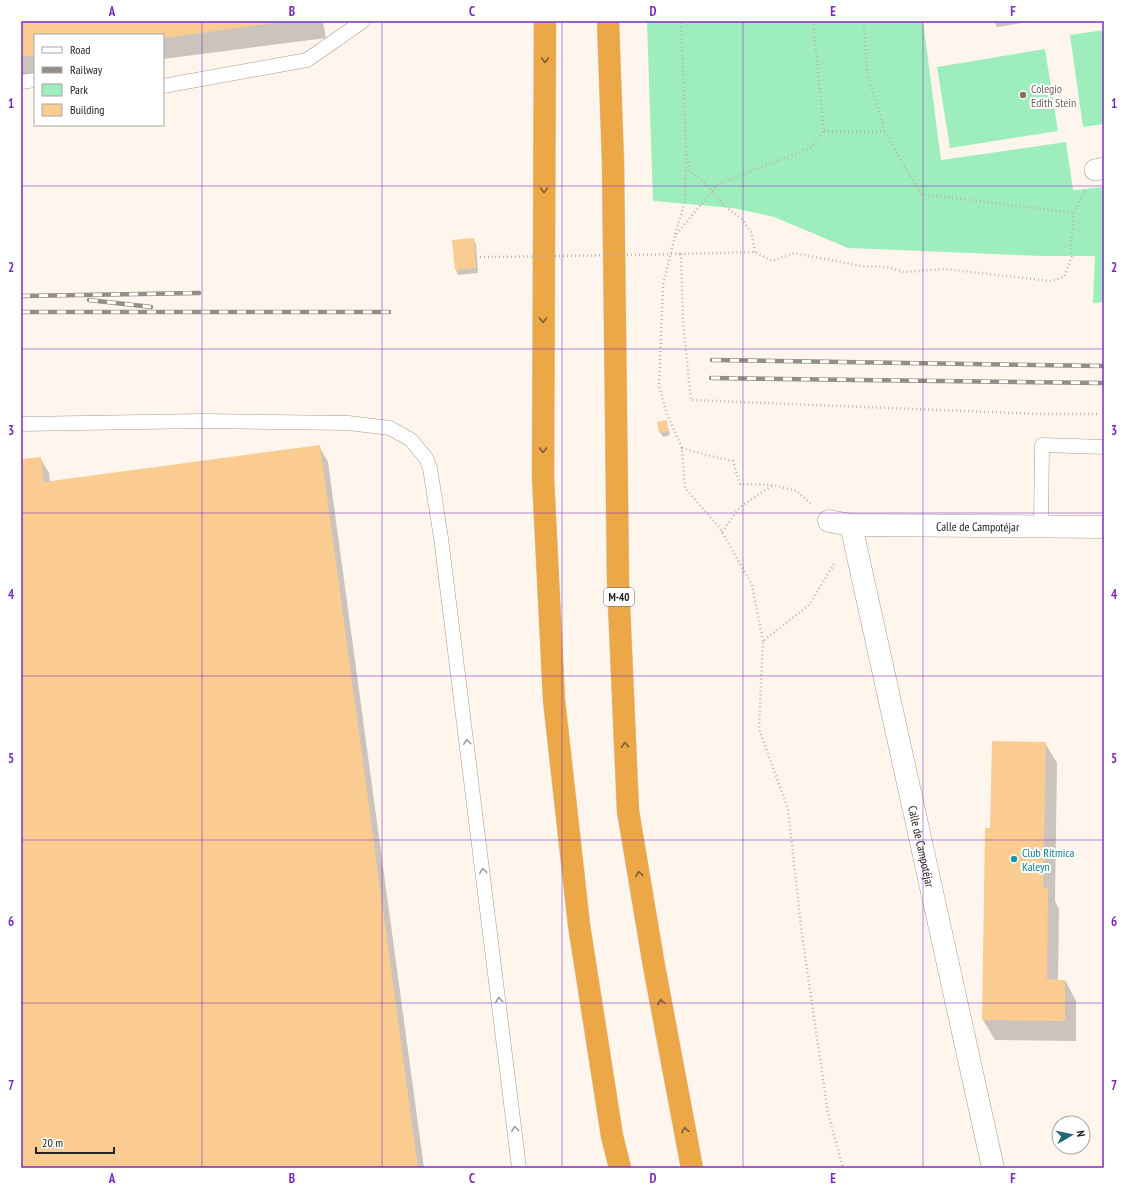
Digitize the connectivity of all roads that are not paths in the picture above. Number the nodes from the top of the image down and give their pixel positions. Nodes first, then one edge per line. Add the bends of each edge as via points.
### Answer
1 (363, 21) edge
2 (545, 21) edge
3 (608, 21) edge
4 (34, 80) edge
5 (21, 82) edge
6 (164, 86) edge
7 (21, 424) edge
8 (1104, 447) edge
9 (829, 521) road end
10 (851, 525) junction
11 (1041, 525) junction
12 (1104, 527) edge
13 (519, 1168) edge
14 (620, 1168) edge
15 (692, 1168) edge
16 (993, 1168) edge

1 - 6 lane via 307,60
2 -> 14 highway via 543,477 554,700 579,924 612,1136
15 -> 3 highway, M-40 via 628,810 618,582 613,162
4 - 5 lane
13 -> 7 lane via 442,545 430,468 424,454 411,440 390,428 348,423 204,421
8 - 11 lane via 1042,445
9 - 10 street, Calle de Campotéjar
10 - 11 street, Calle de Campotéjar
10 - 16 street, Calle de Campotéjar
11 - 12 street, Calle de Campotéjar

